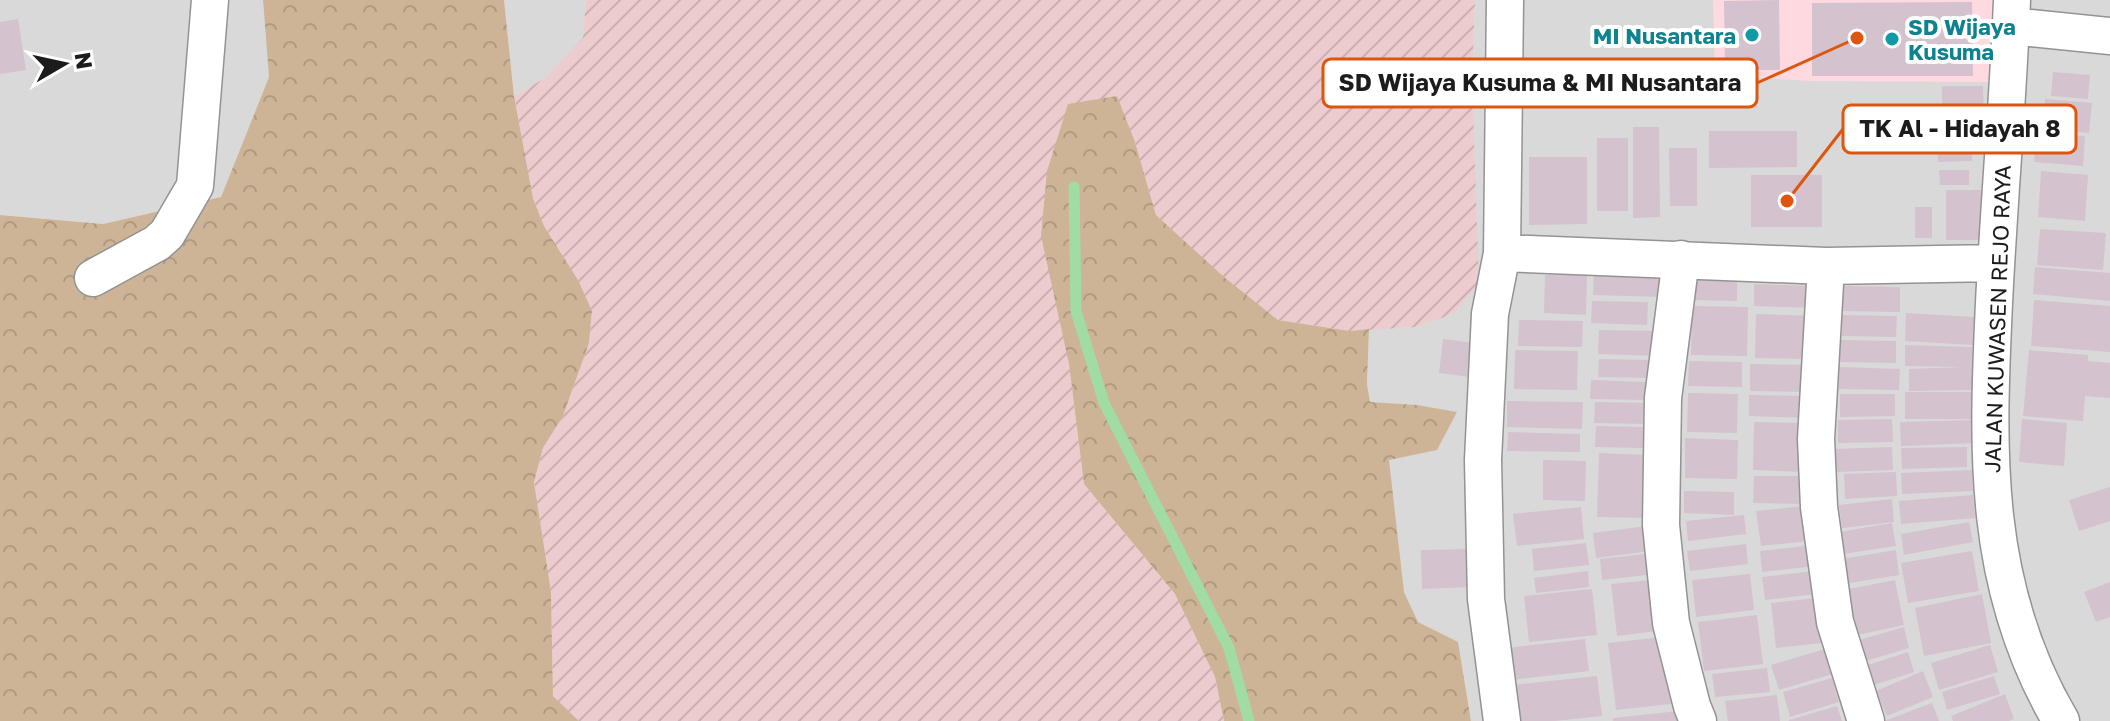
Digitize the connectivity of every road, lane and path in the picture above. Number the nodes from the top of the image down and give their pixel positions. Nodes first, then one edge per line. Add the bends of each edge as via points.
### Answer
1 (210, 0) edge
2 (1505, 0) edge
3 (2012, 13) edge
4 (2110, 36) edge
5 (1502, 253) junction
6 (1681, 259) junction
7 (1996, 263) junction
8 (1826, 266) junction
9 (93, 278) dead end
10 (1502, 721) edge
11 (1698, 721) edge
12 (1866, 721) edge
13 (2061, 721) edge

1 - 9 street via 195,186 167,234
2 - 5 street
3 - 4 street
3 - 7 street, JALAN KUWASEN REJO RAYA
5 - 6 street
5 - 10 street via 1490,314 1483,460 1486,599
6 - 8 street
6 - 11 street via 1663,398 1661,525 1671,623
7 - 8 street
7 - 13 street, JALAN KUWASEN REJO RAYA via 1991,486 2004,579 2039,683
8 - 12 street via 1816,439 1819,507 1835,622

